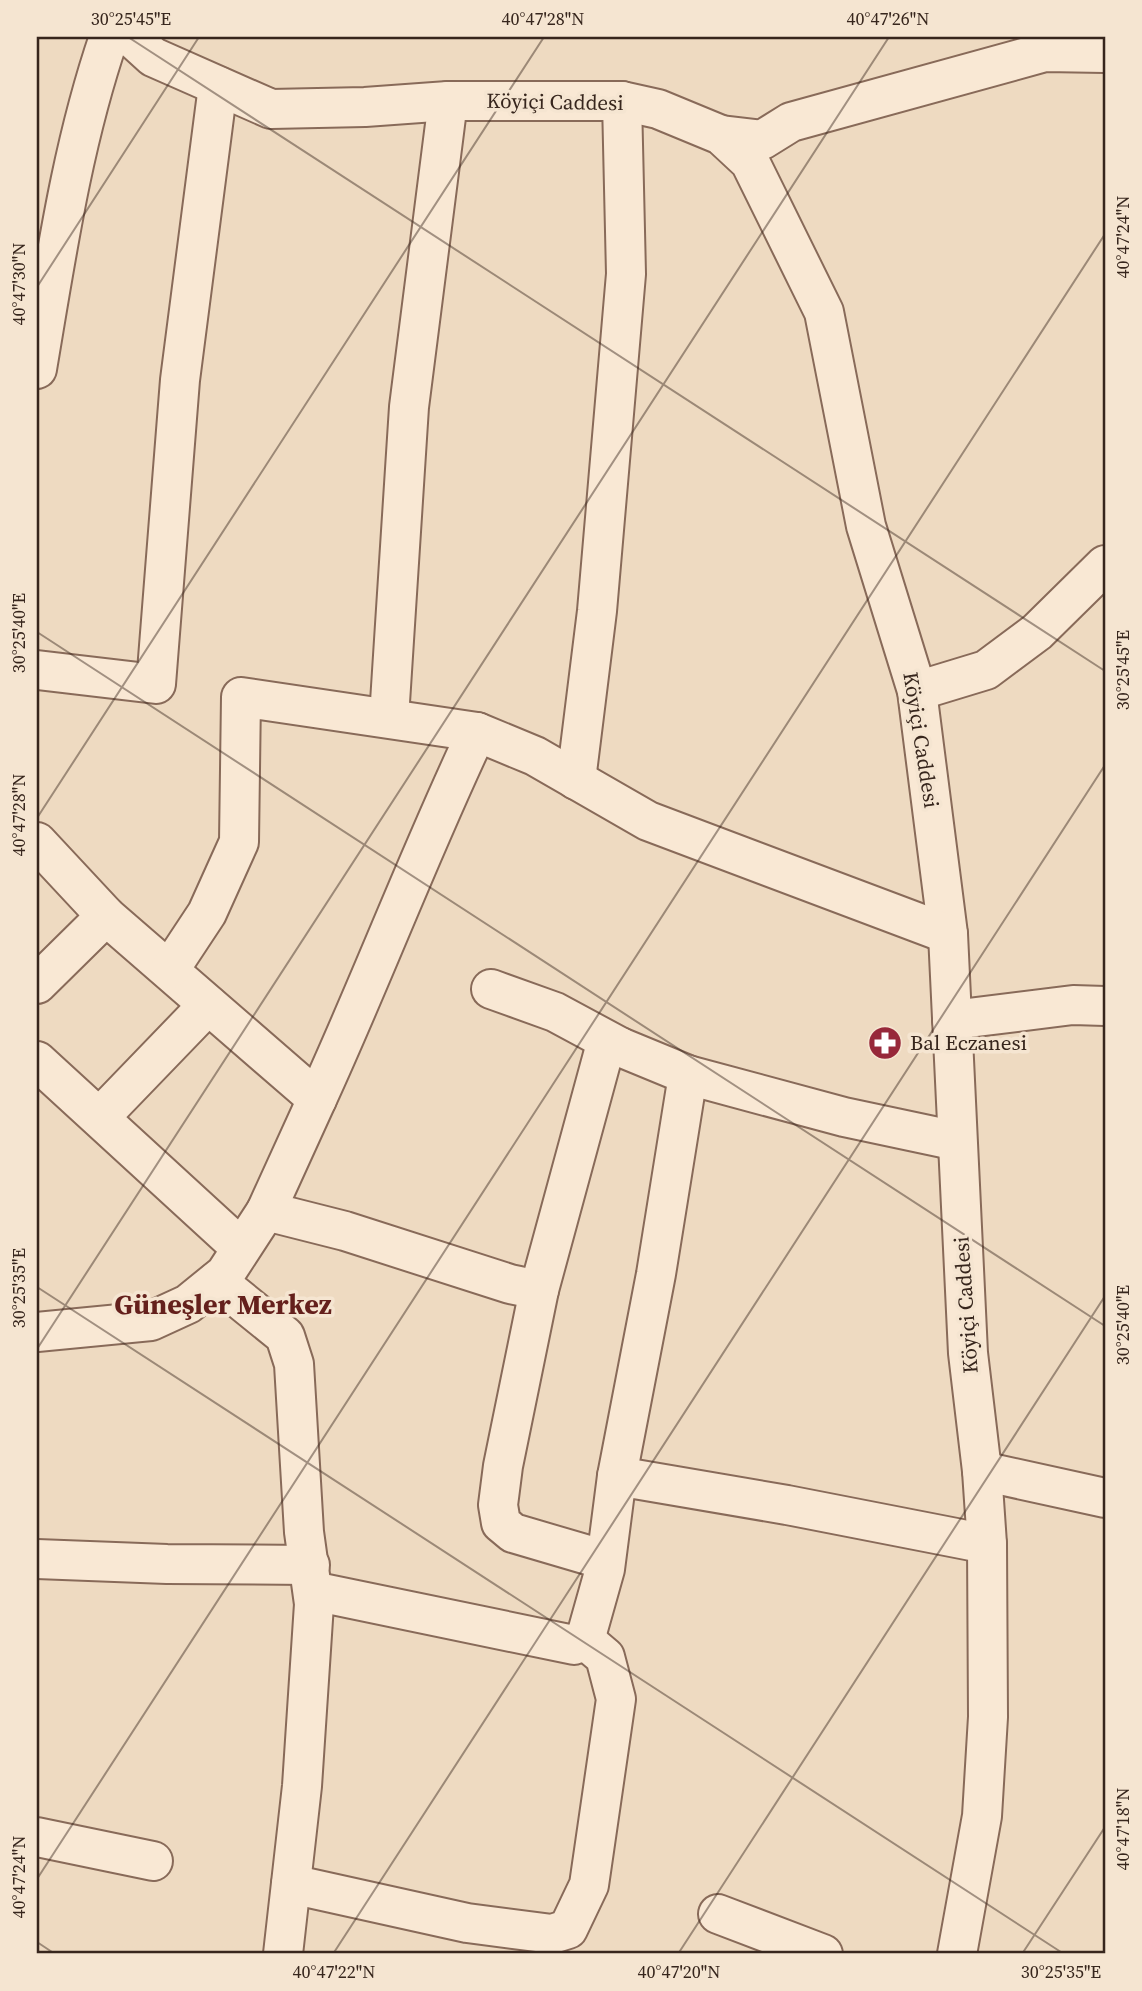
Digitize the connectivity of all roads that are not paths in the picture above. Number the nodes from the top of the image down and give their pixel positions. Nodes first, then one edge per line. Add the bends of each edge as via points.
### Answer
1 (109, 37) edge
2 (131, 37) edge
3 (1105, 53) edge
4 (218, 86) junction
5 (448, 101) junction
6 (622, 101) junction
7 (721, 135) junction
8 (37, 369) edge
9 (1105, 565) edge
10 (37, 670) edge
11 (917, 691) junction
12 (389, 718) junction
13 (477, 732) junction
14 (576, 780) junction
15 (37, 842) edge
16 (106, 916) junction
17 (948, 934) junction
18 (170, 969) junction
19 (37, 984) edge
20 (491, 989) dead end
21 (208, 1004) junction
22 (1105, 1006) edge
23 (952, 1020) junction
24 (620, 1047) junction
25 (37, 1061) edge
26 (688, 1075) junction
27 (317, 1099) junction
28 (100, 1117) junction
29 (957, 1141) junction
30 (266, 1211) junction
31 (241, 1248) junction
32 (217, 1280) junction
33 (539, 1290) junction
34 (37, 1332) edge
35 (982, 1471) junction
36 (617, 1476) junction
37 (1105, 1498) edge
38 (987, 1544) junction
39 (37, 1559) edge
40 (605, 1560) junction
41 (311, 1578) junction
42 (584, 1640) junction
43 (37, 1838) edge
44 (153, 1861) dead end
45 (290, 1884) junction
46 (718, 1914) dead end
47 (283, 1954) edge
48 (823, 1954) edge
49 (957, 1954) edge

1 - 8 street via 89,95 62,215
2 - 4 street, Köyiçi Caddesi via 153,57
3 - 7 street via 1045,52 791,122 762,140
4 - 5 street, Köyiçi Caddesi via 271,109
4 - 10 street via 180,380 156,684
5 - 6 street, Köyiçi Caddesi
5 - 12 street via 409,407
6 - 7 street, Köyiçi Caddesi via 658,108
6 - 14 street via 626,274 597,611
7 - 11 street, Köyiçi Caddesi via 750,162 824,312 866,526
9 - 11 street via 1037,632 986,670
11 - 17 street, Köyiçi Caddesi
12 - 13 street
12 - 18 street via 241,697 239,842 207,913
13 - 14 street via 535,756
13 - 27 street
14 - 17 street via 648,821
15 - 16 street
16 - 18 street
16 - 19 street
17 - 23 street, Köyiçi Caddesi
18 - 21 street
20 - 24 street via 555,1012
21 - 27 street
21 - 28 street
22 - 23 street
23 - 29 street, Köyiçi Caddesi
24 - 26 street
24 - 33 street via 604,1051
25 - 28 street
26 - 29 street via 844,1117
26 - 36 street
27 - 30 street
28 - 31 street
29 - 35 street, Köyiçi Caddesi via 968,1353
30 - 31 street
30 - 33 street
31 - 32 street
32 - 34 street via 188,1304 151,1321
32 - 41 street via 285,1336 294,1364
33 - 40 street via 503,1466 498,1505 502,1523 513,1533
35 - 37 street
35 - 38 street, Köyiçi Caddesi
36 - 38 street
36 - 40 street
38 - 49 street, Köyiçi Caddesi via 988,1717 982,1816
39 - 41 street via 167,1564
40 - 42 street
41 - 42 street via 574,1645
41 - 45 street via 314,1604 302,1786
42 - 45 street via 605,1657 616,1699 589,1885 568,1929 552,1934 467,1923
43 - 44 street
45 - 47 street
46 - 48 street

